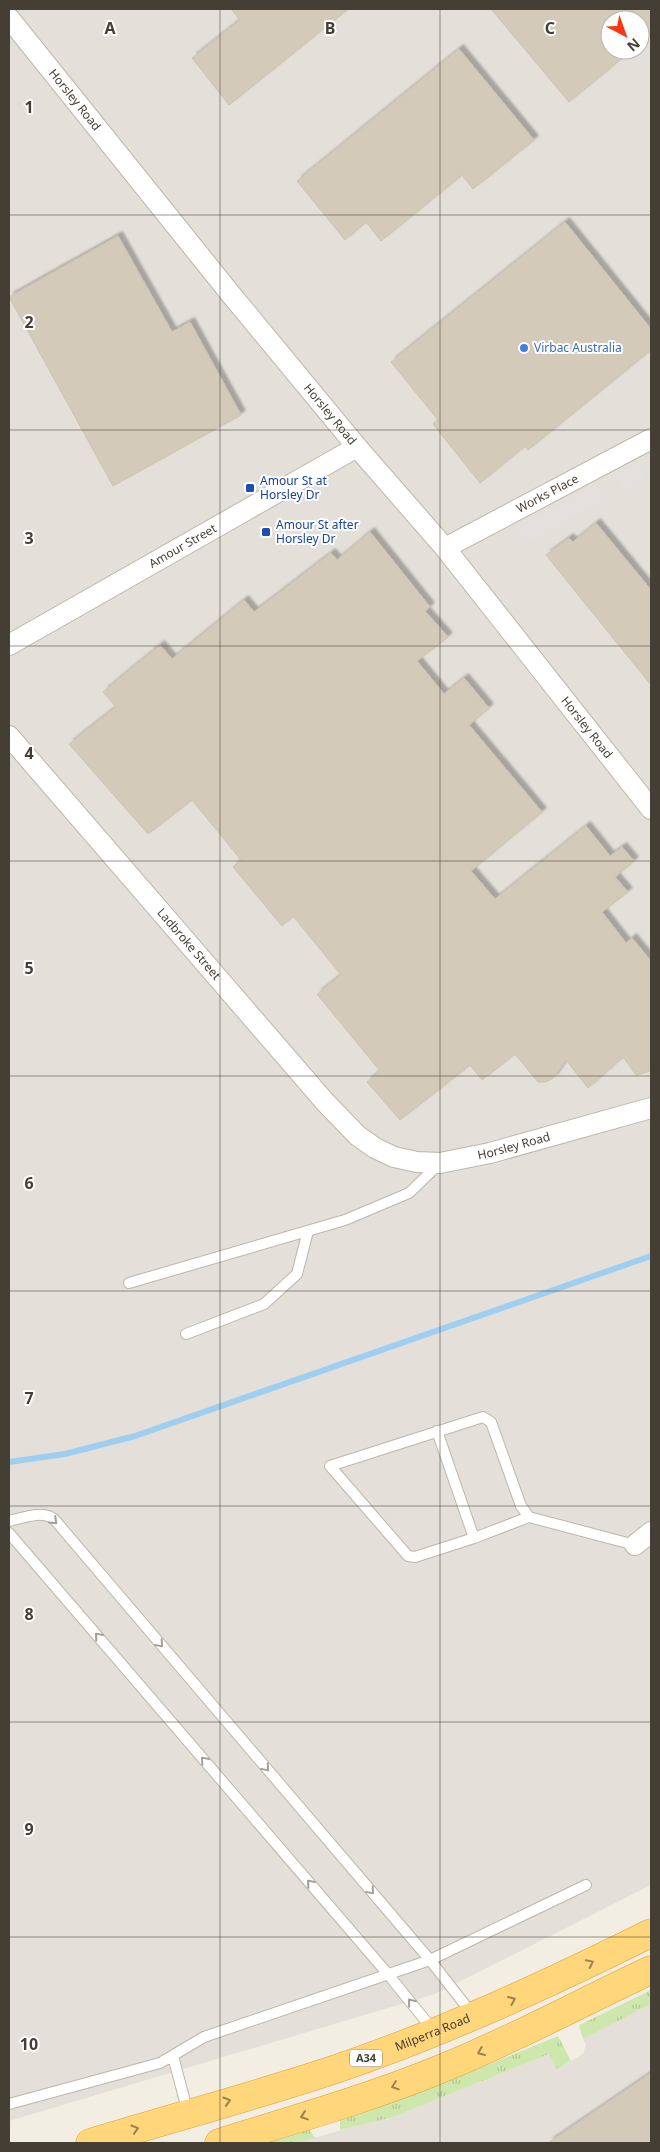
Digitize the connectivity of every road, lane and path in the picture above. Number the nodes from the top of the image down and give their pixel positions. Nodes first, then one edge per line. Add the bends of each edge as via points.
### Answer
1 (9, 18) edge
2 (651, 439) edge
3 (357, 448) junction
4 (445, 548) junction
5 (9, 645) edge
6 (9, 736) edge
7 (651, 809) edge
8 (651, 1108) edge
9 (375, 1148) joint
10 (440, 1163) junction
11 (308, 1231) junction
12 (129, 1283) dead end
13 (186, 1334) dead end
14 (437, 1431) junction
15 (529, 1518) junction
16 (9, 1521) edge
17 (651, 1532) edge
18 (9, 1533) edge
19 (474, 1538) junction
20 (635, 1546) joint
21 (586, 1885) dead end
22 (651, 1933) edge
23 (430, 1960) junction
24 (651, 1970) edge
25 (387, 1973) junction
26 (474, 2016) junction
27 (435, 2032) junction
28 (173, 2056) junction
29 (9, 2104) edge
30 (188, 2113) junction
31 (90, 2143) edge
32 (219, 2143) edge

1 - 3 street, Horsley Road
2 - 4 street, Works Place
3 - 4 street, Horsley Road
3 - 5 street, Amour Street
4 - 7 street, Horsley Road
6 - 9 street, Ladbroke Street via 325,1102 358,1136
8 - 10 street, Horsley Road via 472,1158
9 - 10 street, Horsley Road via 394,1157
10 - 11 lane via 409,1193
11 - 12 lane
11 - 13 lane via 298,1274 264,1304
14 - 15 lane via 483,1417 491,1422 521,1506
14 - 19 lane
14 - 19 lane via 330,1466 408,1556 415,1557
15 - 19 lane
15 - 20 lane
16 -> 23 lane via 42,1514 54,1519
17 - 20 street
25 -> 18 lane
21 - 23 lane
26 -> 22 highway, Milperra Road / A34 via 546,1985
23 - 25 lane
23 - 26 lane
24 -> 32 highway via 438,2070
27 -> 25 lane
25 - 28 lane via 204,2037
26 - 27 highway, Milperra Road / A34
30 -> 27 highway, Milperra Road / A34 via 336,2069
28 - 29 lane via 160,2064
28 - 30 lane
31 -> 30 highway, Milperra Road / A34

